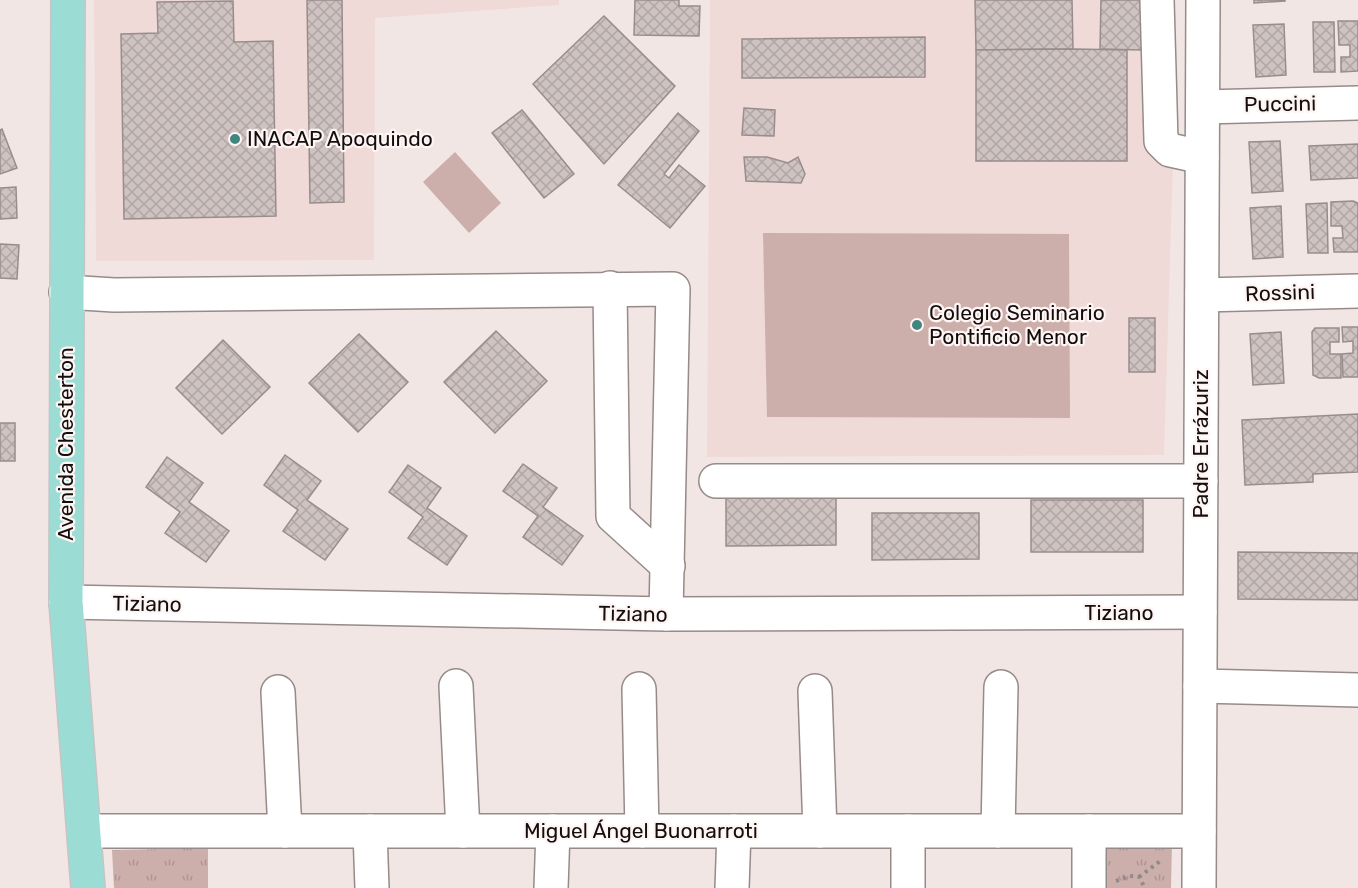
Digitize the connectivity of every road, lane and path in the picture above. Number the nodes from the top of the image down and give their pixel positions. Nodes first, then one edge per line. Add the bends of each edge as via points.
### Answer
1 (68, 0) edge
2 (1157, 0) edge
3 (1203, 0) edge
4 (1358, 103) edge
5 (1203, 107) junction
6 (1202, 157) junction
7 (610, 288) junction
8 (1358, 291) edge
9 (66, 292) junction
10 (1202, 295) junction
11 (716, 481) dead end
12 (1201, 481) junction
13 (668, 566) junction
14 (66, 602) junction
15 (1200, 612) junction
16 (666, 614) junction
17 (456, 686) dead end
18 (1200, 686) junction
19 (1001, 687) dead end
20 (639, 689) dead end
21 (1358, 690) edge
22 (815, 691) dead end
23 (278, 692) dead end
24 (84, 831) junction
25 (285, 831) junction
26 (370, 831) junction
27 (463, 831) junction
28 (553, 831) junction
29 (642, 831) junction
30 (734, 831) junction
31 (820, 831) junction
32 (908, 831) junction
33 (998, 831) junction
34 (1089, 831) junction
35 (1199, 831) junction
36 (1166, 857) dead end
37 (1139, 877) junction
38 (1101, 885) edge
39 (88, 888) edge
40 (372, 888) edge
41 (551, 888) edge
42 (732, 888) edge
43 (908, 888) edge
44 (1145, 888) edge
45 (1199, 888) edge

1 - 9 main road, Avenida Chesterton
2 - 6 street via 1161,141 1170,150
3 - 5 street, Padre Errázuriz
4 - 5 street, Puccini
5 - 6 street, Padre Errázuriz
6 - 10 street, Padre Errázuriz
7 - 9 street via 114,295
7 - 13 street via 613,516
7 - 13 street via 673,289
8 - 10 street, Rossini
9 - 14 main road, Avenida Chesterton
10 - 12 street, Padre Errázuriz
11 - 12 street
12 - 15 street, Padre Errázuriz
13 - 16 street
14 - 16 street, Tiziano
14 - 24 main road, Avenida Chesterton
15 - 16 street, Tiziano
15 - 18 street, Padre Errázuriz
17 - 27 street
18 - 21 street
18 - 35 street, Padre Errázuriz
19 - 33 street
20 - 29 street
22 - 31 street
23 - 25 street
24 - 25 street, Miguel Ángel Buonarroti
24 - 39 main road, Avenida Chesterton
25 - 26 street, Miguel Ángel Buonarroti
26 - 27 street, Miguel Ángel Buonarroti
26 - 40 street
27 - 28 street, Miguel Ángel Buonarroti
28 - 29 street, Miguel Ángel Buonarroti
28 - 41 street
29 - 30 street, Miguel Ángel Buonarroti
30 - 31 street, Miguel Ángel Buonarroti
30 - 42 street
31 - 32 street, Miguel Ángel Buonarroti
32 - 33 street, Miguel Ángel Buonarroti
32 - 43 street
33 - 34 street, Miguel Ángel Buonarroti
34 - 35 street, Miguel Ángel Buonarroti
34 - 38 street
35 - 45 street, Padre Errázuriz
36 - 37 path
37 - 38 path
37 - 44 path

